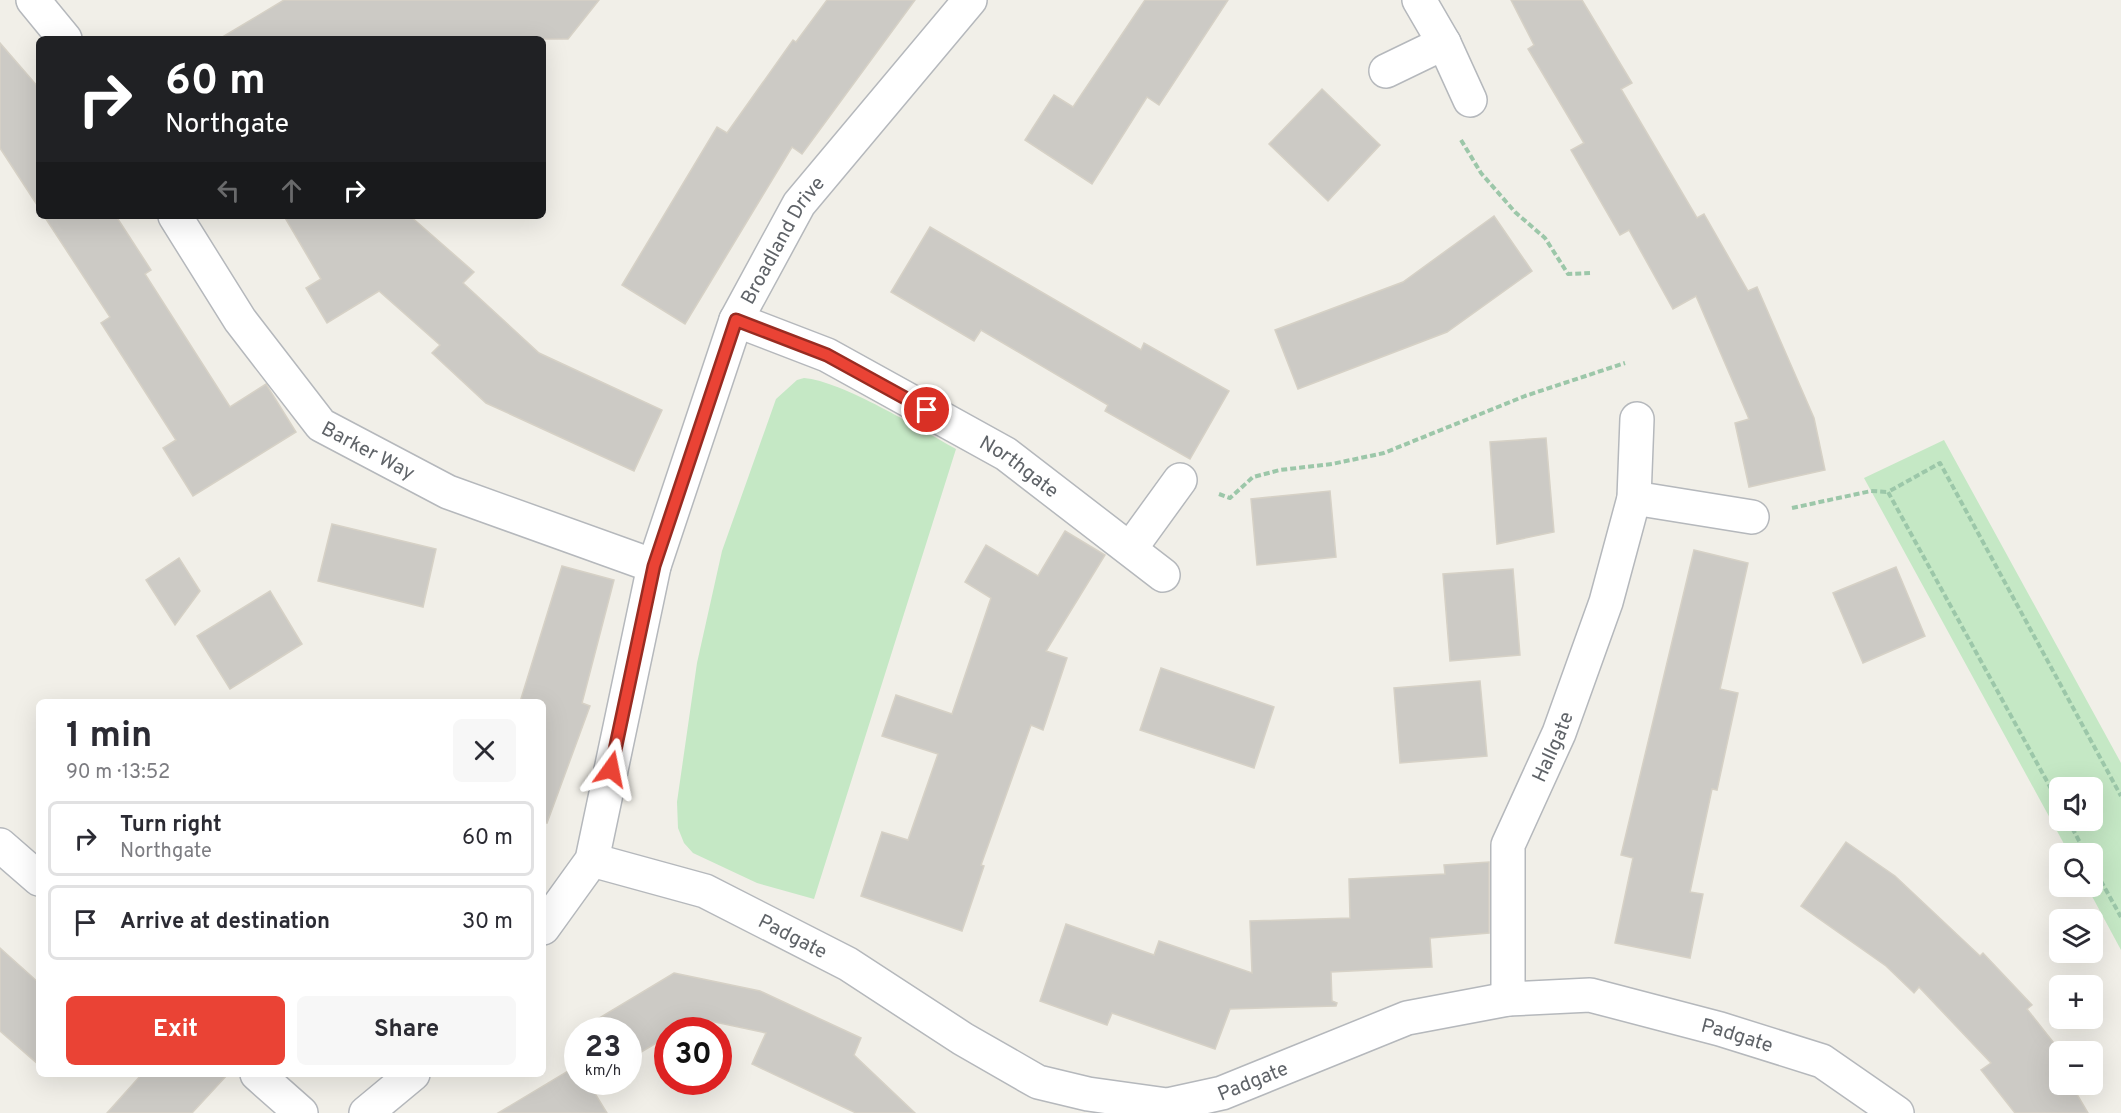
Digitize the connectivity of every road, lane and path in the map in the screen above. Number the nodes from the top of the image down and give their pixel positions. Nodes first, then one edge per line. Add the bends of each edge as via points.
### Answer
1 (33, 0) edge
2 (970, 0) edge
3 (1419, 0) edge
4 (63, 36) edge
5 (1444, 44) junction
6 (1386, 71) dead end
7 (1470, 100) joint
8 (177, 219) edge
9 (1590, 273) dead end
10 (736, 320) junction
11 (1625, 363) dead end
12 (1637, 419) dead end
13 (1180, 480) joint
14 (1888, 492) junction
15 (1634, 498) junction
16 (1752, 517) joint
17 (1130, 549) junction
18 (654, 566) junction
19 (1163, 575) dead end
20 (2049, 785) edge
21 (2121, 796) edge
22 (0, 844) edge
23 (592, 860) junction
24 (36, 876) edge
25 (2103, 885) edge
26 (2121, 917) edge
27 (546, 924) edge
28 (1508, 999) junction
29 (260, 1077) edge
30 (409, 1077) edge
31 (301, 1113) edge
32 (366, 1113) edge
33 (1897, 1113) edge

1 - 4 street
2 - 10 street, Broadland Drive via 799,204
3 - 5 street
5 - 6 street
5 - 7 street
7 - 9 path via 1448,118 1481,173 1515,212 1545,238 1568,274
8 - 18 street, Barker Way via 240,320 321,425 448,492
10 - 17 street, Northgate via 827,355 1006,454
10 - 18 street, Broadland Drive
11 - 13 path via 1525,396 1383,453 1253,477 1230,498
12 - 15 street, Hallgate
13 - 17 street
14 - 16 path via 1871,491
14 - 20 path
14 - 21 path via 1940,463
15 - 16 street
15 - 28 street, Hallgate via 1606,602 1559,733 1508,845
17 - 19 street, Northgate
18 - 23 street, Broadland Drive
22 - 24 street
23 - 27 street, Broadland Drive
23 - 28 street, Padgate via 705,891 848,964 963,1039 1038,1082 1088,1094 1167,1105 1222,1093 1407,1018
25 - 26 path
28 - 33 street, Padgate via 1590,995 1720,1029 1822,1061
29 - 31 street
30 - 32 street

